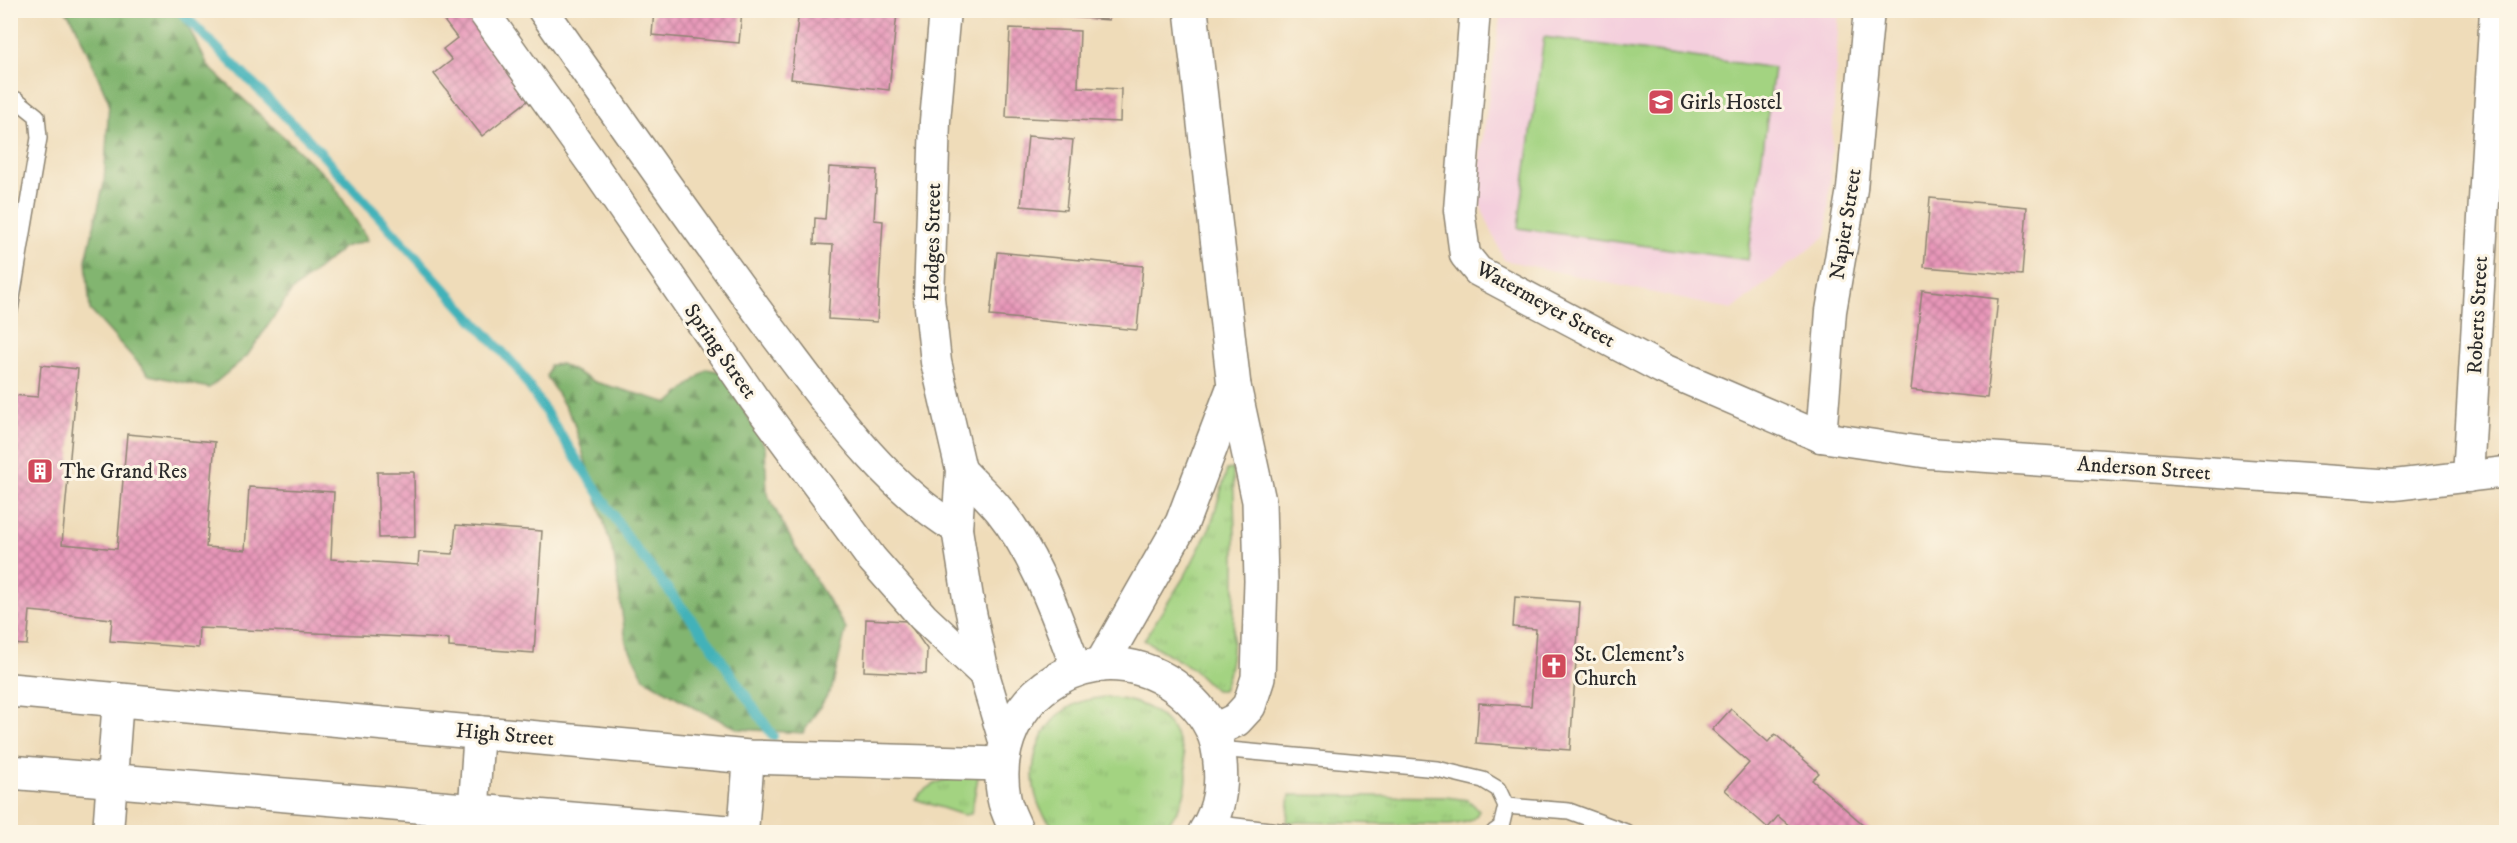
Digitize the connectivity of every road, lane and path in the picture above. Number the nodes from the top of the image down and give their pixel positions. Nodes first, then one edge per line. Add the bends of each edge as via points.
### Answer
1 (482, 10) edge
2 (543, 10) edge
3 (945, 10) edge
4 (1191, 10) edge
5 (1475, 10) edge
6 (1869, 10) edge
7 (2495, 10) edge
8 (10, 99) edge
9 (10, 309) edge
10 (1234, 386) junction
11 (1821, 437) junction
12 (961, 471) junction
13 (2506, 472) edge
14 (2468, 477) junction
15 (957, 529) junction
16 (1089, 667) junction
17 (984, 674) junction
18 (10, 690) edge
19 (118, 699) junction
20 (479, 731) junction
21 (1216, 740) junction
22 (1003, 754) junction
23 (749, 757) junction
24 (10, 772) edge
25 (112, 780) junction
26 (1506, 806) junction
27 (473, 822) edge
28 (1208, 828) edge
29 (108, 832) edge
30 (728, 832) edge
31 (743, 832) edge
32 (1017, 832) edge
33 (1287, 832) edge
34 (1494, 832) edge
35 (1626, 832) edge

1 - 17 street, Spring Street via 754,399 872,559 916,610
2 - 15 street via 827,403 895,481 932,514
3 - 12 street, Hodges Street via 935,121 929,298 936,362
4 - 10 street
5 - 11 street, Watermeyer Street via 1459,210 1465,255 1478,271 1661,368
6 - 11 street, Napier Street via 1852,189 1831,311
7 - 14 street, Roberts Street
8 - 9 lane via 37,116 39,138
10 - 16 street via 1182,523
10 - 21 street via 1259,501 1258,678 1249,706
11 - 14 street, Anderson Street via 1929,453 2394,485
12 - 15 street, Hodges Street
12 - 16 street via 1000,510
13 - 14 street, Anderson Street
15 - 17 street, Hodges Street
16 - 21 street via 1136,667 1168,680 1194,702
16 - 22 street via 1045,686 1020,712
17 - 22 street, Hodges Street
18 - 19 street, High Street
19 - 20 street, High Street
19 - 25 street
20 - 23 street, High Street
20 - 27 street
21 - 26 lane via 1437,769 1483,780 1498,789
21 - 28 street via 1222,774 1220,799
22 - 23 street, High Street
22 - 32 street via 1004,800
23 - 31 street
24 - 25 street
25 - 27 street
25 - 29 street
26 - 34 lane via 1501,827
26 - 35 lane via 1569,811
27 - 30 street
28 - 33 lane

